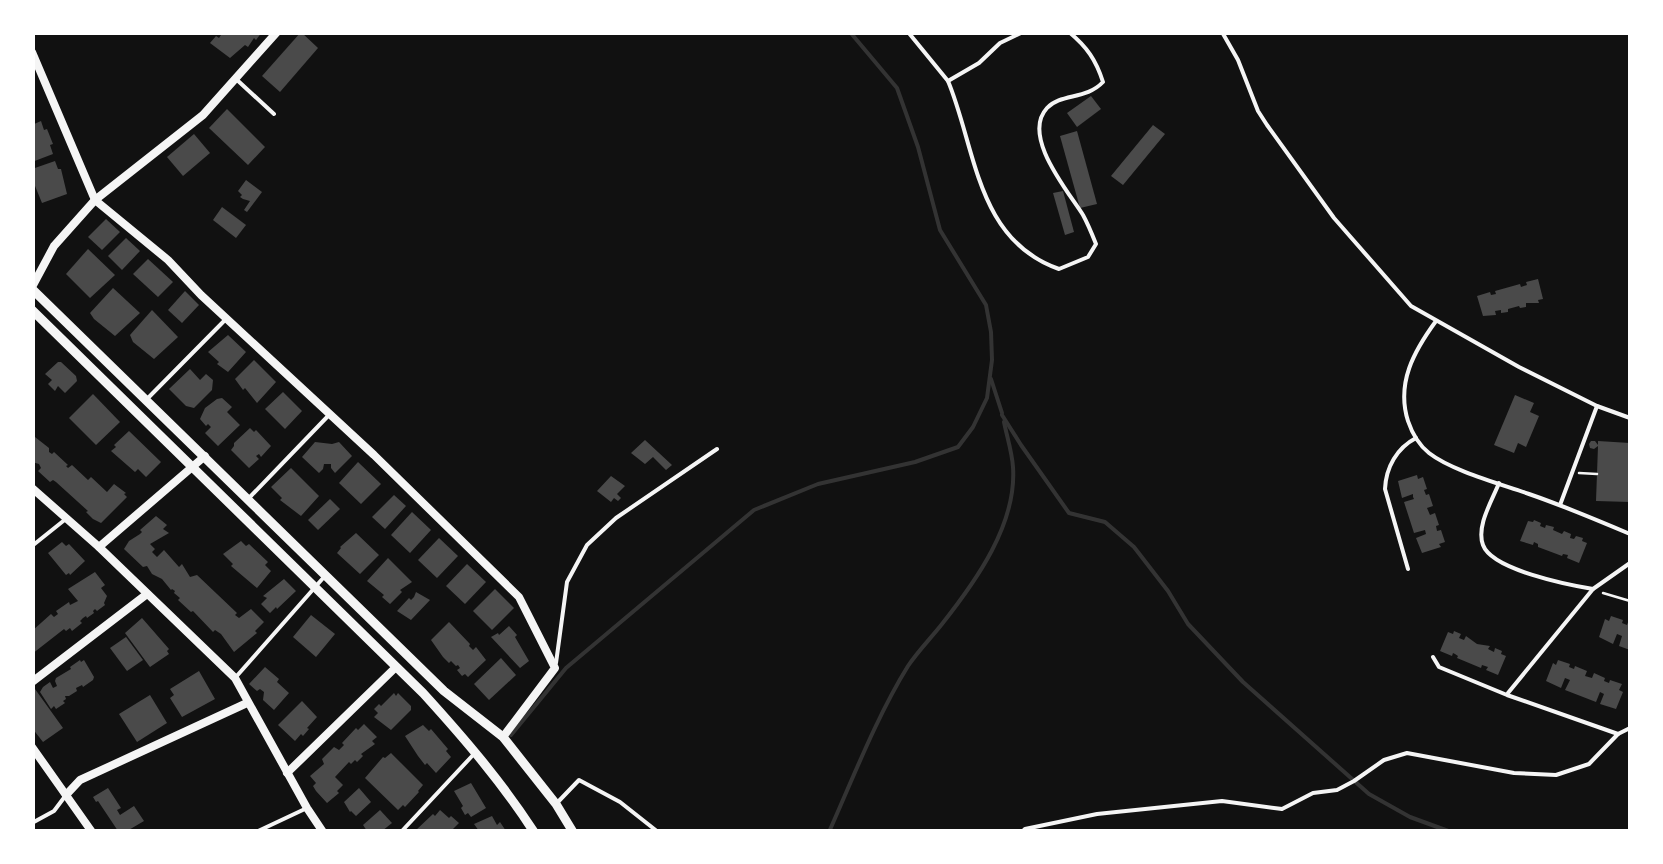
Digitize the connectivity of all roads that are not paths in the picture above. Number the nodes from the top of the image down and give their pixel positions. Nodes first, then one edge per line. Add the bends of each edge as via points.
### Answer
1 (277, 32) edge
2 (908, 32) edge
3 (1022, 32) edge
4 (1068, 32) edge
5 (1222, 32) edge
6 (32, 52) edge
7 (236, 78) junction
8 (948, 81) junction
9 (274, 114) dead end
10 (95, 200) junction
11 (32, 288) edge
12 (32, 310) edge
13 (227, 318) junction
14 (1436, 321) junction
15 (146, 400) junction
16 (1598, 406) junction
17 (330, 414) junction
18 (1630, 418) edge
19 (1416, 438) junction
20 (717, 449) dead end
21 (205, 456) junction
22 (191, 468) junction
23 (1500, 484) junction
24 (32, 488) edge
25 (248, 498) junction
26 (1560, 505) junction
27 (67, 518) junction
28 (1630, 534) edge
29 (32, 546) edge
30 (99, 548) junction
31 (1630, 563) edge
32 (1408, 569) dead end
33 (326, 576) junction
34 (315, 587) junction
35 (1593, 590) junction
36 (146, 594) junction
37 (1432, 657) dead end
38 (396, 667) junction
39 (555, 668) junction
40 (235, 678) junction
41 (32, 682) edge
42 (1507, 695) junction
43 (247, 703) junction
44 (1630, 728) edge
45 (1618, 734) junction
46 (503, 736) junction
47 (32, 747) edge
48 (476, 751) junction
49 (287, 773) junction
50 (66, 795) junction
51 (556, 804) junction
52 (306, 808) junction
53 (32, 822) edge
54 (92, 832) edge
55 (256, 832) edge
56 (324, 832) edge
57 (401, 832) edge
58 (534, 832) edge
59 (573, 832) edge
60 (658, 832) edge
61 (1022, 832) edge

1 - 7 street
2 - 8 lane
3 - 8 lane
4 - 8 lane via 1084,45 1104,82 1094,92 1048,106 1040,120 1048,159 1096,244 1088,257 1059,269 1016,242 991,210
5 - 14 lane via 1258,111 1334,218 1411,306
6 - 10 street
7 - 9 lane
7 - 10 street via 203,116
10 - 11 street via 54,246
10 - 13 street
11 - 15 street
12 - 22 street
13 - 15 lane
13 - 17 street
14 - 16 lane
14 - 19 lane via 1416,350 1404,386
15 - 21 street
16 - 18 lane
16 - 26 lane
17 - 25 lane
17 - 39 street via 519,597
19 - 23 lane via 1440,460
19 - 32 lane via 1402,446 1385,489
20 - 39 lane via 588,545 567,582
21 - 22 street
21 - 25 street
22 - 30 street
22 - 34 street
23 - 26 lane
23 - 35 lane via 1483,523 1488,553 1534,576
24 - 27 street
25 - 33 street
26 - 28 lane
27 - 29 lane
27 - 30 street
30 - 36 street
31 - 35 lane
33 - 34 lane
33 - 46 street via 444,690
34 - 38 street
34 - 40 lane
35 - 42 lane
36 - 40 street
36 - 41 street
37 - 42 lane via 1439,667
38 - 48 street
38 - 49 street
39 - 46 street
40 - 43 street
42 - 45 lane
43 - 49 street
43 - 50 street via 80,780
44 - 45 lane
45 - 61 lane via 1589,764 1556,775 1407,753 1337,790 1282,808 1222,802 1142,808
46 - 51 street
47 - 50 street
48 - 57 lane
48 - 58 street
49 - 52 street
50 - 53 lane via 49,815
50 - 54 street
51 - 59 street
51 - 60 lane via 579,780
52 - 55 lane
52 - 56 street

